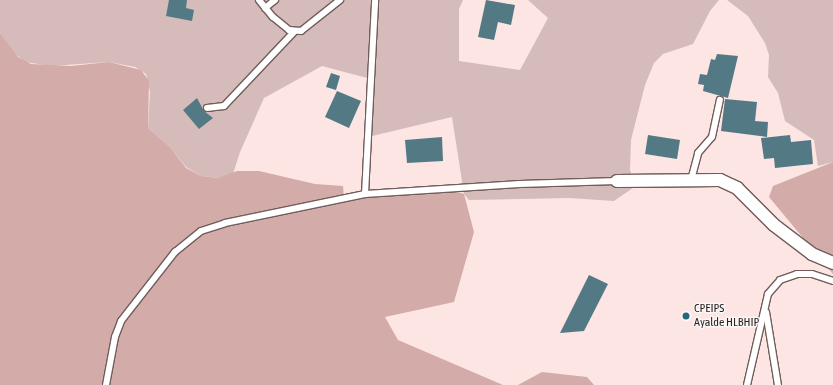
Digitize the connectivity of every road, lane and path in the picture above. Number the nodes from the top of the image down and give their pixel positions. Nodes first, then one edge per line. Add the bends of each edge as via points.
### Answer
1 (259, 0) edge
2 (274, 0) edge
3 (340, 0) edge
4 (375, 0) edge
5 (265, 8) junction
6 (295, 31) junction
7 (720, 100) dead end
8 (207, 108) dead end
9 (691, 180) junction
10 (617, 181) joint
11 (365, 194) junction
12 (833, 264) edge
13 (833, 281) edge
14 (765, 307) junction
15 (106, 385) edge
16 (747, 385) edge
17 (778, 385) edge

1 - 5 lane
2 - 5 lane
3 - 6 lane via 301,31
4 - 11 lane
5 - 6 lane via 289,30
6 - 8 lane via 224,106
7 - 9 lane via 712,137 698,152
9 - 10 street
9 - 12 street via 720,180 737,188 774,225 812,254
10 - 11 lane via 520,184
11 - 15 lane via 225,223 201,231 175,252 121,321 115,337
13 - 14 lane via 812,274 797,274 780,280 768,294
14 - 16 lane
14 - 17 lane

